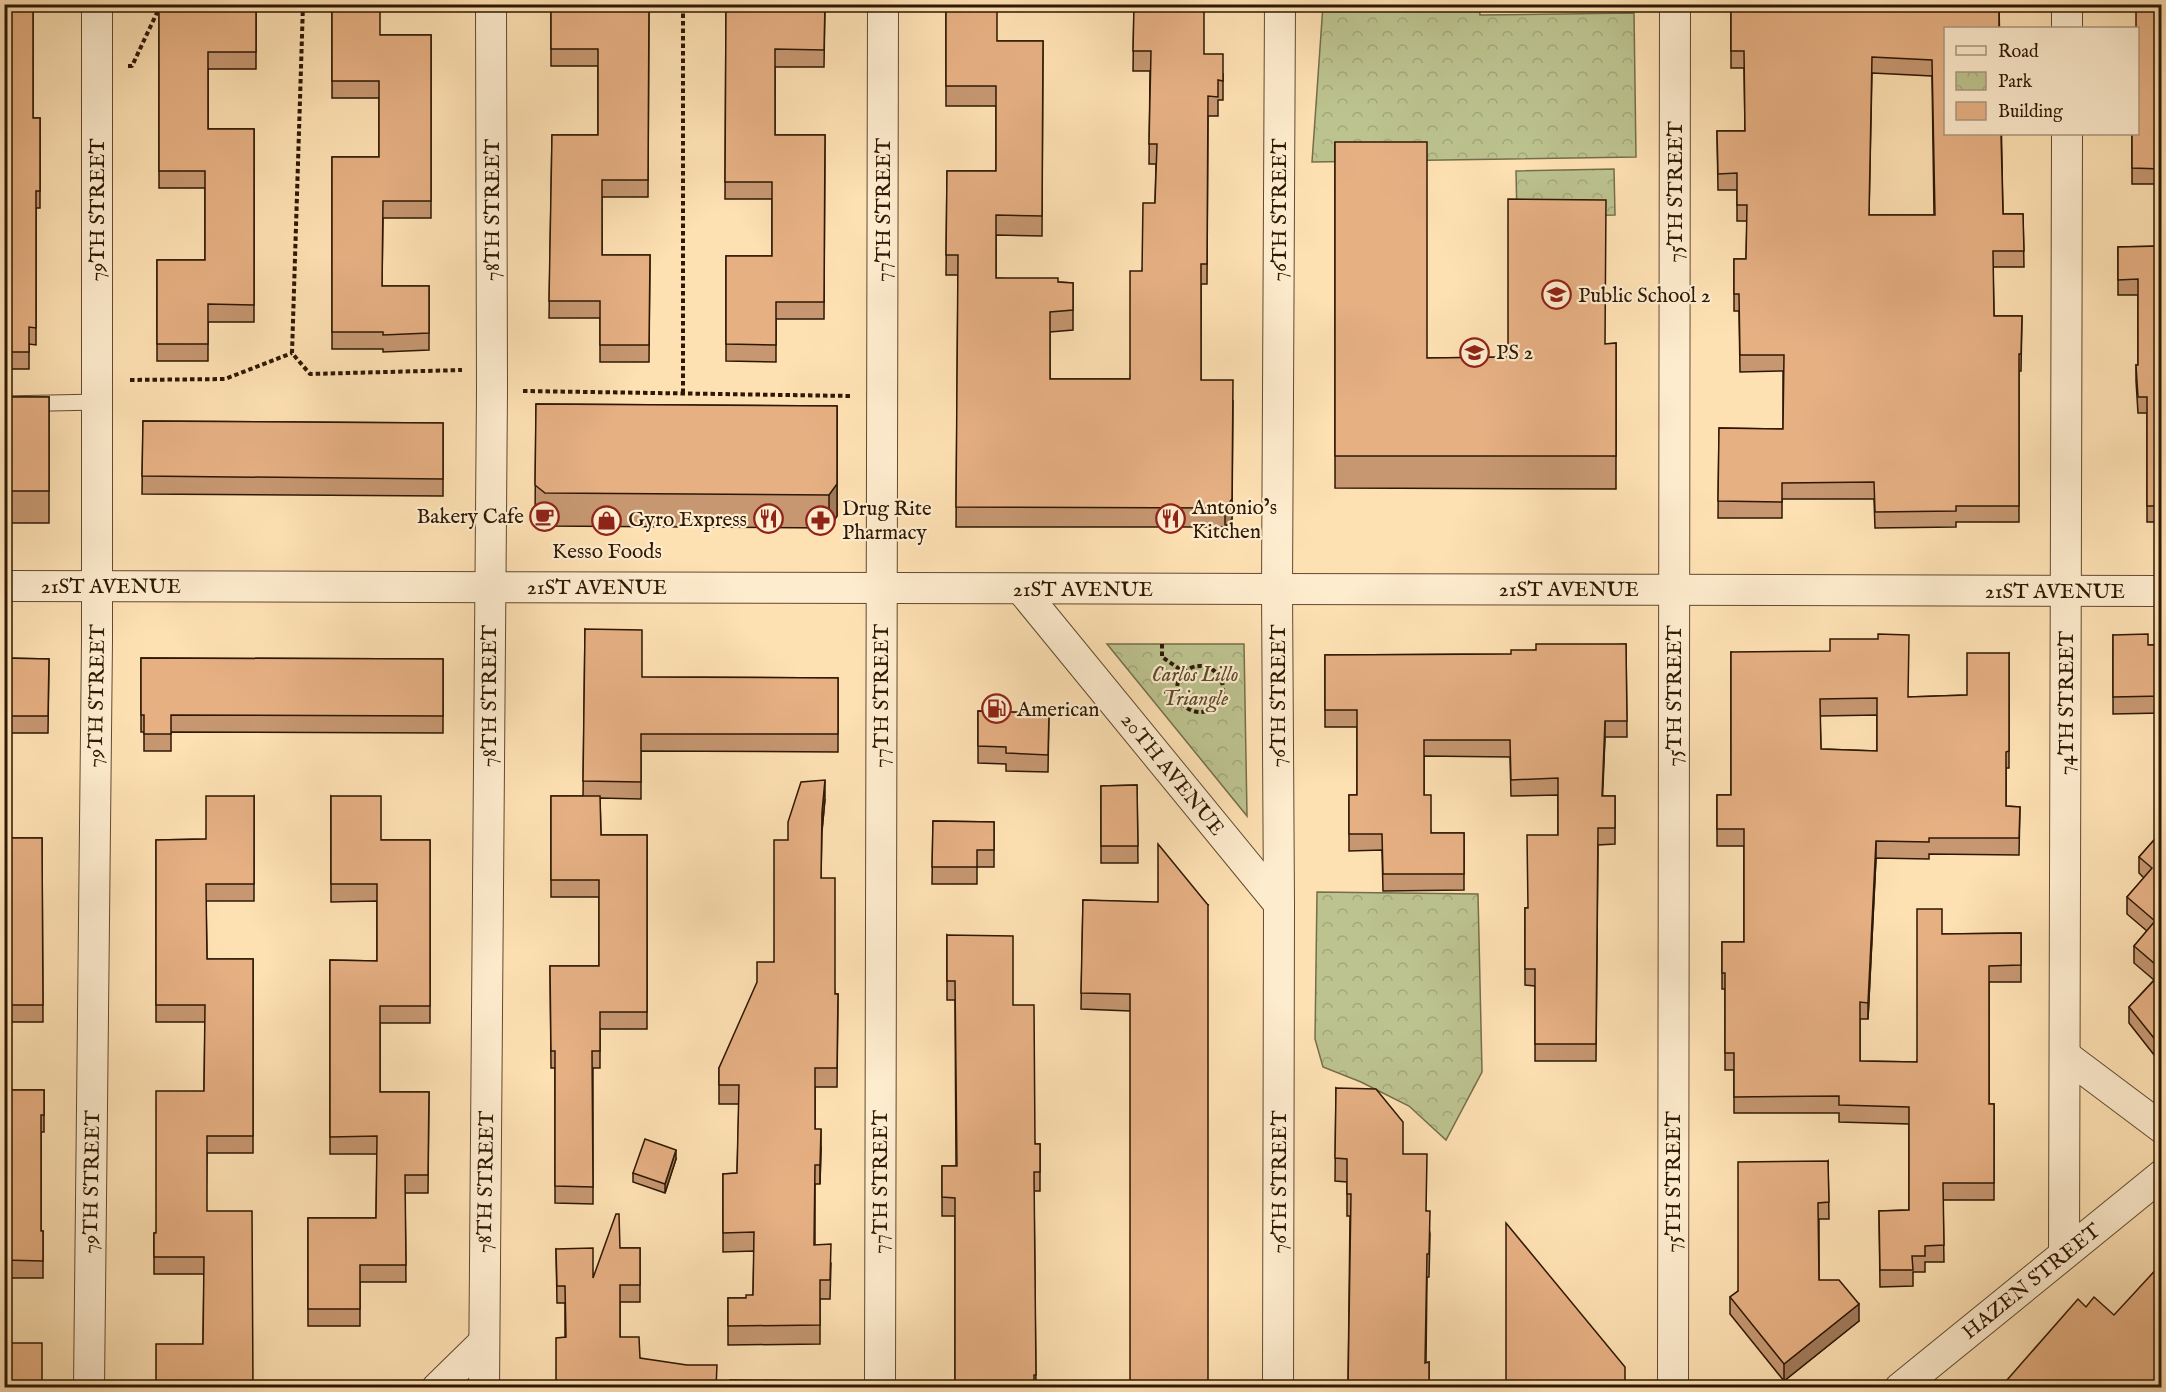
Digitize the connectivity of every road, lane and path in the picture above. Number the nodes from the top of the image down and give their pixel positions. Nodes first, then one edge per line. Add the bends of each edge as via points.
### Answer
1 (97, 4) edge
2 (161, 4) edge
3 (303, 4) edge
4 (491, 4) edge
5 (683, 4) edge
6 (883, 4) edge
7 (1280, 4) edge
8 (1675, 4) edge
9 (2067, 4) edge
10 (2067, 27) edge
11 (97, 66) junction
12 (2067, 135) edge
13 (292, 353) junction
14 (129, 380) dead end
15 (492, 380) junction
16 (683, 393) junction
17 (882, 396) junction
18 (98, 402) junction
19 (4, 404) edge
20 (4, 586) edge
21 (98, 586) junction
22 (490, 586) junction
23 (882, 589) junction
24 (1021, 589) junction
25 (1276, 589) junction
26 (1674, 589) junction
27 (2066, 591) junction
28 (2162, 591) edge
29 (1162, 644) dead end
30 (1184, 672) junction
31 (1279, 904) junction
32 (2066, 1056) junction
33 (2162, 1128) edge
34 (2162, 1175) edge
35 (2064, 1254) junction
36 (484, 1342) junction
37 (1678, 1380) edge
38 (89, 1388) edge
39 (437, 1388) edge
40 (484, 1388) edge
41 (880, 1388) edge
42 (1278, 1388) edge
43 (1900, 1388) edge

1 - 11 street, 79TH STREET
2 - 11 path via 132,66
3 - 13 path
4 - 15 street, 78TH STREET
5 - 16 path
6 - 17 street, 77TH STREET
7 - 25 street, 76TH STREET
8 - 26 street, 75TH STREET
9 - 10 street
11 - 18 street, 79TH STREET
12 - 27 street, 74TH STREET
13 - 14 path via 225,379
13 - 15 path via 310,374
15 - 16 path
15 - 22 street, 78TH STREET
16 - 17 path
17 - 23 street, 77TH STREET
18 - 19 lane
18 - 21 street, 79TH STREET
20 - 21 street, 21ST AVENUE
21 - 22 street, 21ST AVENUE
21 - 38 street, 79TH STREET
22 - 23 street, 21ST AVENUE
22 - 36 street, 78TH STREET
23 - 24 street, 21ST AVENUE
23 - 41 street, 77TH STREET
24 - 25 street, 21ST AVENUE
24 - 31 street, 20TH AVENUE
25 - 26 street, 21ST AVENUE
25 - 31 street, 76TH STREET
26 - 27 street, 21ST AVENUE
26 - 37 street, 75TH STREET
27 - 28 street, 21ST AVENUE
27 - 32 street, 74TH STREET
29 - 30 path via 1162,657
30 - 30 path via 1177,689 1182,703 1201,712 1216,706 1223,692 1215,670 1199,666
31 - 42 street, 76TH STREET
32 - 33 street
32 - 35 street, 74TH STREET
34 - 35 street, HAZEN STREET
35 - 43 street, HAZEN STREET
36 - 39 street
36 - 40 street, 78TH STREET

